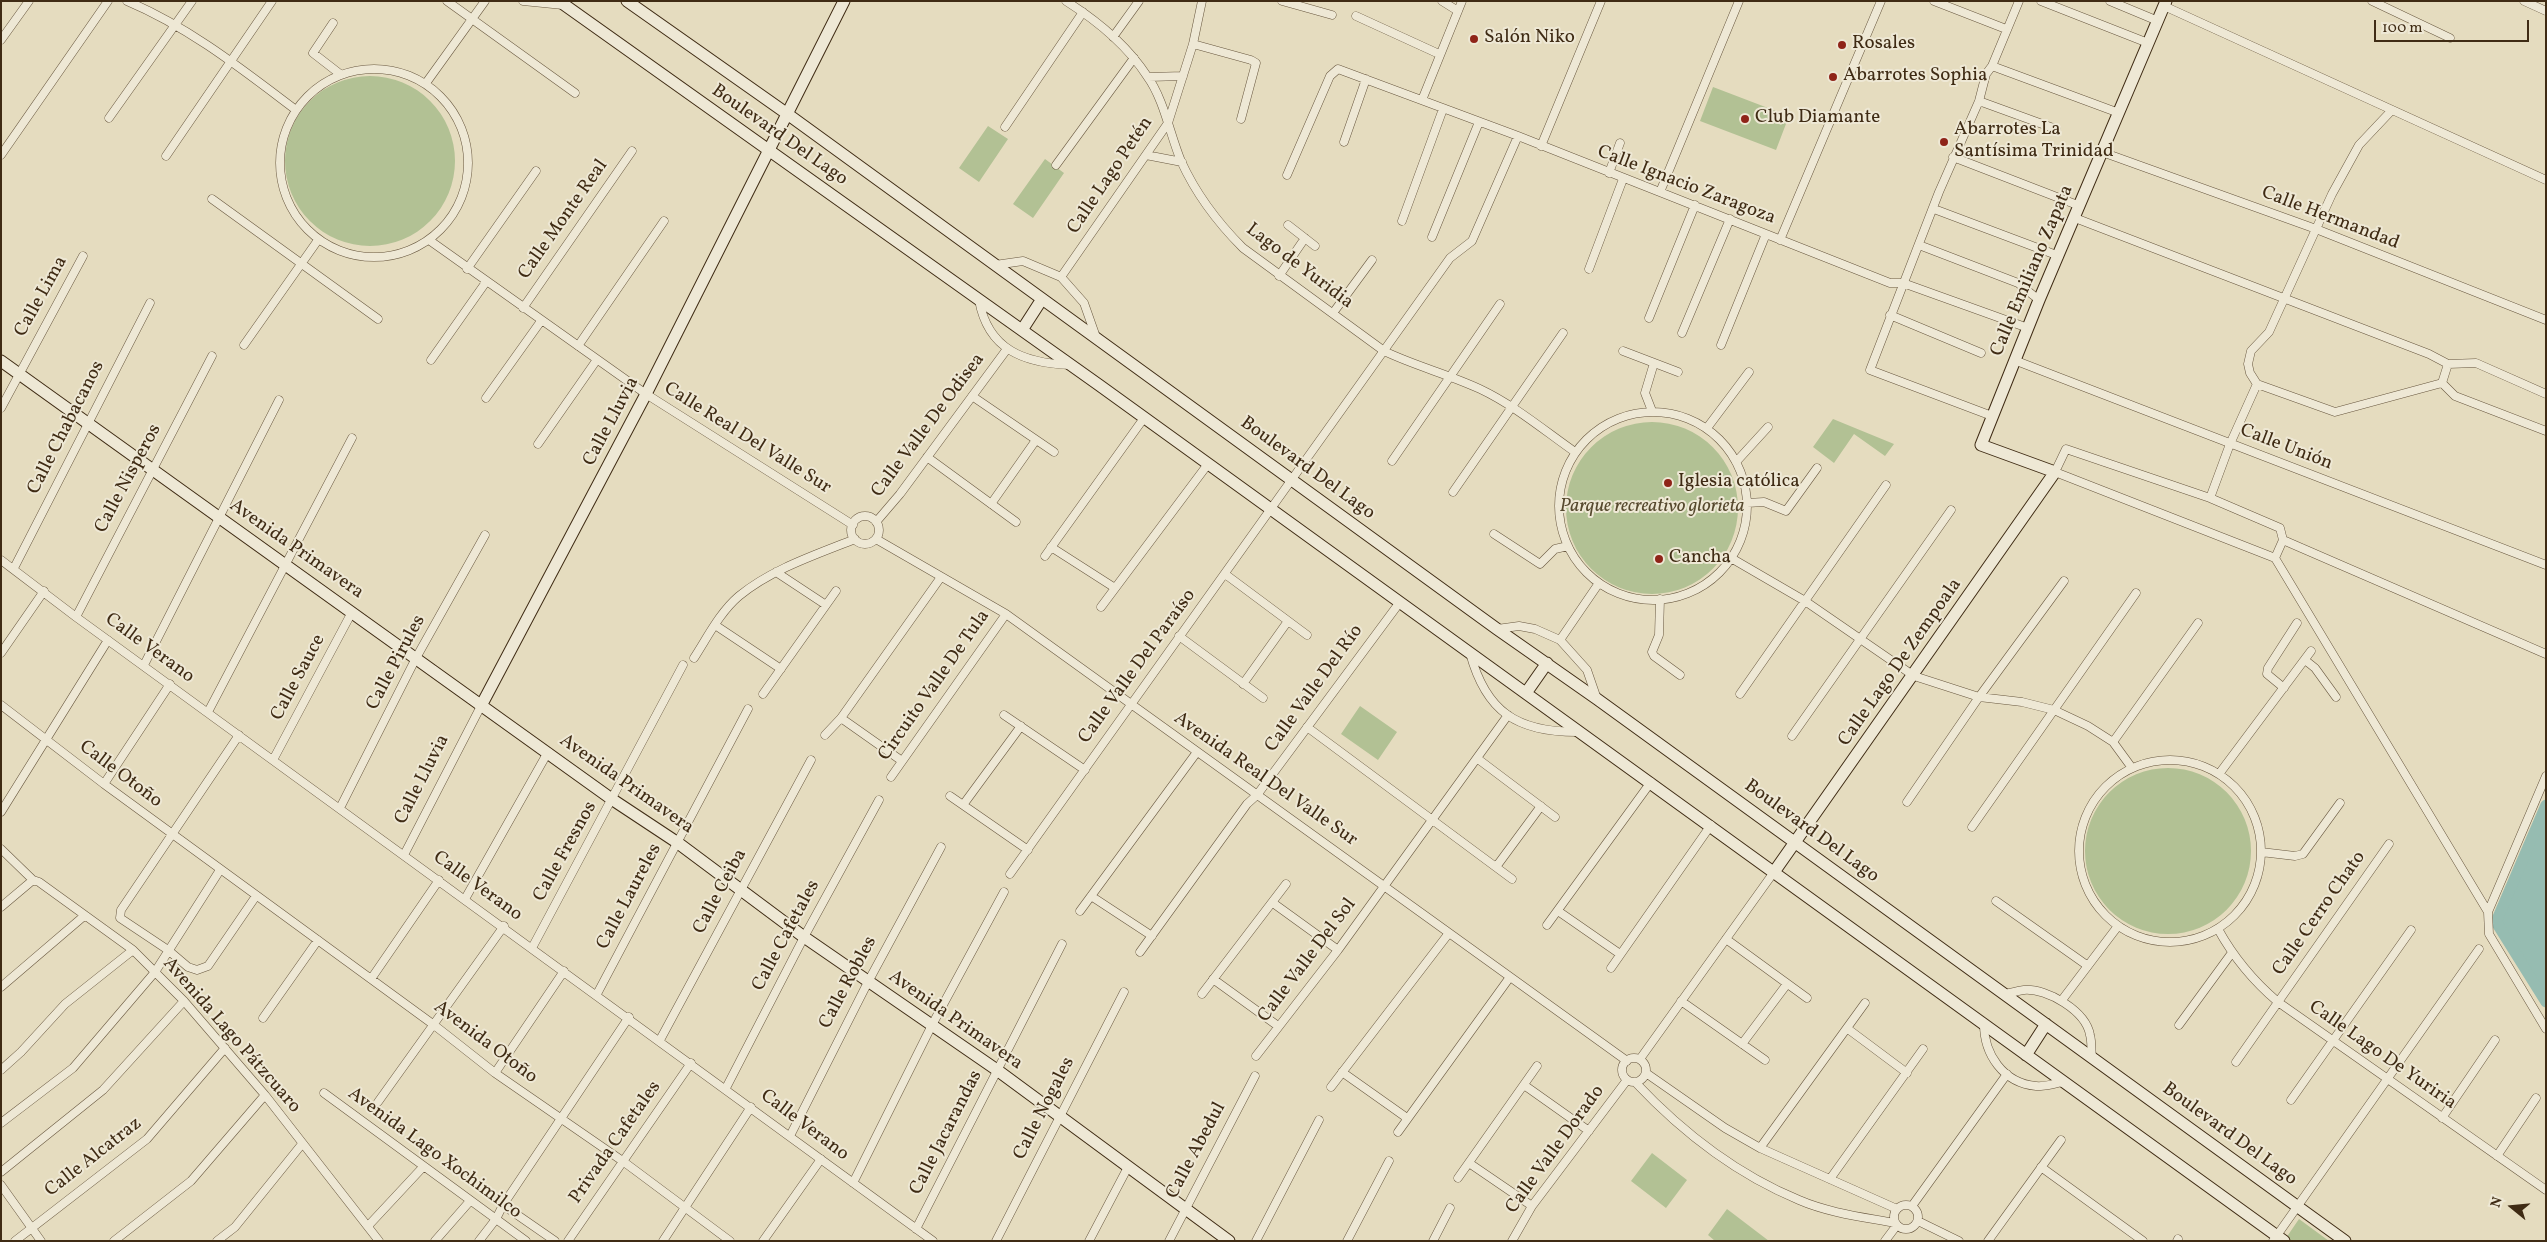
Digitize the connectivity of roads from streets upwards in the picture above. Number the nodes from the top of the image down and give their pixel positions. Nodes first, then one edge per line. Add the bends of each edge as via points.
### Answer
1 (29, 1) edge
2 (108, 1) edge
3 (127, 1) edge
4 (192, 1) edge
5 (272, 1) edge
6 (447, 1) edge
7 (485, 1) edge
8 (523, 1) edge
9 (627, 1) edge
10 (844, 1) edge
11 (1066, 1) edge
12 (1139, 1) edge
13 (1202, 1) edge
14 (1282, 1) edge
15 (1442, 1) edge
16 (1462, 1) edge
17 (1601, 1) edge
18 (1739, 1) edge
19 (1880, 1) edge
20 (1934, 1) edge
21 (2019, 1) edge
22 (2041, 1) edge
23 (2110, 1) edge
24 (2372, 1) edge
25 (2524, 1) edge
26 (562, 3) edge
27 (2165, 4) edge
28 (1458, 11) junction
29 (1083, 12) junction
30 (2546, 12) edge
31 (1332, 15) dead end
32 (1356, 16) dead end
33 (472, 19) junction
34 (2158, 21) junction
35 (333, 24) dead end
36 (175, 25) junction
37 (2006, 29) junction
38 (1113, 37) junction
39 (2450, 38) dead end
40 (1, 40) edge
41 (2148, 43) junction
42 (1193, 44) junction
43 (1439, 54) junction
44 (1134, 58) junction
45 (231, 60) junction
46 (1992, 66) junction
47 (340, 74) junction
48 (1183, 76) junction
49 (1149, 77) junction
50 (1366, 79) junction
51 (426, 83) junction
52 (575, 93) dead end
53 (1422, 100) junction
54 (1978, 101) junction
55 (1443, 108) junction
56 (296, 110) junction
57 (2392, 110) junction
58 (786, 113) junction
59 (2118, 113) junction
60 (109, 118) dead end
61 (1241, 119) dead end
62 (1479, 122) junction
63 (1168, 123) junction
64 (1004, 127) dead end
65 (2056, 129) dead end
66 (1518, 136) junction
67 (1344, 142) dead end
68 (1620, 143) dead end
69 (1541, 146) junction
70 (768, 150) junction
71 (632, 151) dead end
72 (2102, 152) junction
73 (1, 155) edge
74 (1146, 155) junction
75 (166, 156) dead end
76 (1953, 157) junction
77 (1182, 162) junction
78 (1056, 165) dead end
79 (536, 171) dead end
80 (1609, 173) junction
81 (1287, 175) dead end
82 (1623, 179) junction
83 (2546, 180) edge
84 (1660, 192) junction
85 (212, 199) dead end
86 (1695, 205) junction
87 (2080, 206) junction
88 (1934, 209) junction
89 (2074, 218) junction
90 (1730, 219) junction
91 (664, 221) dead end
92 (1402, 221) dead end
93 (1288, 224) dead end
94 (2316, 229) junction
95 (1766, 234) junction
96 (1432, 237) dead end
97 (1305, 238) junction
98 (318, 240) junction
99 (429, 240) junction
100 (1780, 240) junction
101 (1919, 245) junction
102 (1315, 246) dead end
103 (83, 256) dead end
104 (2059, 256) junction
105 (1372, 260) dead end
106 (302, 262) junction
107 (995, 265) junction
108 (467, 269) junction
109 (1589, 269) dead end
110 (1280, 276) junction
111 (1061, 278) junction
112 (486, 282) junction
113 (1903, 283) junction
114 (2284, 298) junction
115 (1042, 299) junction
116 (979, 300) junction
117 (2039, 300) junction
118 (150, 303) dead end
119 (1500, 304) dead end
120 (523, 308) junction
121 (1333, 313) junction
122 (1890, 315) junction
123 (1649, 318) dead end
124 (378, 319) dead end
125 (2546, 320) edge
126 (542, 321) junction
127 (2028, 328) junction
128 (1022, 330) junction
129 (1563, 333) dead end
130 (1682, 333) dead end
131 (1096, 337) junction
132 (244, 345) dead end
133 (1721, 345) dead end
134 (578, 346) junction
135 (1007, 349) junction
136 (1384, 351) junction
137 (1623, 351) dead end
138 (1981, 353) dead end
139 (212, 356) dead end
140 (431, 360) dead end
141 (596, 360) junction
142 (2014, 360) junction
143 (1, 361) edge
144 (1654, 363) junction
145 (2448, 364) junction
146 (1070, 365) junction
147 (1678, 372) dead end
148 (1749, 372) dead end
149 (18, 374) junction
150 (1449, 376) junction
151 (2442, 383) junction
152 (2257, 384) junction
153 (646, 394) junction
154 (2546, 394) edge
155 (972, 396) junction
156 (486, 398) dead end
157 (279, 400) dead end
158 (1511, 407) junction
159 (1, 408) edge
160 (1652, 411) junction
161 (1992, 416) junction
162 (1144, 418) junction
163 (88, 423) junction
164 (1768, 427) dead end
165 (1707, 428) junction
166 (2546, 431) edge
167 (352, 438) dead end
168 (1036, 440) junction
169 (538, 444) dead end
170 (2230, 444) junction
171 (1054, 452) dead end
172 (1575, 452) junction
173 (927, 457) junction
174 (1392, 461) dead end
175 (1736, 462) junction
176 (1208, 464) junction
177 (1817, 468) dead end
178 (152, 470) junction
179 (2056, 472) junction
180 (1292, 479) junction
181 (1886, 484) dead end
182 (1454, 492) dead end
183 (2210, 498) junction
184 (1746, 503) junction
185 (991, 504) junction
186 (1271, 510) junction
187 (1951, 510) dead end
188 (219, 517) junction
189 (876, 522) junction
190 (1016, 522) dead end
191 (853, 525) junction
192 (1494, 534) dead end
193 (485, 535) dead end
194 (855, 539) junction
195 (876, 539) junction
196 (2283, 540) junction
197 (1568, 546) junction
198 (1051, 547) junction
199 (1045, 556) dead end
200 (1731, 558) junction
201 (2275, 558) junction
202 (1, 560) edge
203 (284, 564) junction
204 (2546, 565) edge
205 (14, 568) junction
206 (776, 572) junction
207 (1225, 574) junction
208 (941, 577) junction
209 (2064, 581) dead end
210 (1599, 583) junction
211 (1115, 588) junction
212 (44, 591) junction
213 (836, 591) dead end
214 (2136, 593) dead end
215 (1660, 600) junction
216 (1805, 601) junction
217 (1400, 602) junction
218 (826, 605) junction
219 (1101, 607) dead end
220 (352, 612) junction
221 (1006, 614) junction
222 (76, 617) junction
223 (1288, 621) junction
224 (2198, 623) dead end
225 (2297, 623) dead end
226 (715, 625) junction
227 (1496, 629) junction
228 (1307, 635) dead end
229 (1179, 636) junction
230 (1860, 639) junction
231 (108, 640) junction
232 (1560, 640) junction
233 (2311, 651) dead end
234 (1, 652) edge
235 (1470, 653) junction
236 (2546, 654) edge
237 (416, 658) junction
238 (694, 658) dead end
239 (2305, 660) junction
240 (1547, 663) junction
241 (144, 665) junction
242 (683, 665) dead end
243 (780, 669) junction
244 (1680, 675) dead end
245 (1914, 676) junction
246 (170, 684) junction
247 (1243, 684) junction
248 (2284, 688) junction
249 (1526, 693) junction
250 (762, 694) dead end
251 (1740, 694) dead end
252 (1979, 697) junction
253 (2336, 697) dead end
254 (1263, 698) dead end
255 (1597, 699) junction
256 (482, 704) junction
257 (1130, 704) junction
258 (1, 705) edge
259 (748, 709) dead end
260 (2054, 710) junction
261 (208, 712) junction
262 (1004, 714) dead end
263 (1508, 716) junction
264 (840, 718) junction
265 (1021, 726) junction
266 (1307, 727) junction
267 (1580, 732) junction
268 (239, 735) junction
269 (825, 736) dead end
270 (1792, 736) dead end
271 (46, 739) junction
272 (2113, 742) junction
273 (548, 752) junction
274 (1197, 752) junction
275 (1478, 759) junction
276 (274, 760) junction
277 (811, 760) dead end
278 (902, 761) junction
279 (2132, 768) junction
280 (1084, 770) junction
281 (2219, 774) junction
282 (2546, 776) edge
283 (891, 777) dead end
284 (1651, 782) junction
285 (104, 784) junction
286 (1257, 795) junction
287 (950, 796) dead end
288 (613, 800) junction
289 (879, 800) dead end
290 (1907, 802) dead end
291 (2340, 803) dead end
292 (963, 805) junction
293 (1541, 806) junction
294 (340, 808) junction
295 (1, 812) edge
296 (1555, 817) dead end
297 (1433, 821) junction
298 (1711, 826) junction
299 (1972, 827) dead end
300 (174, 835) junction
301 (678, 843) junction
302 (1795, 843) junction
303 (2389, 844) dead end
304 (941, 847) dead end
305 (1, 849) edge
306 (1028, 850) junction
307 (2261, 852) junction
308 (404, 855) junction
309 (1496, 867) junction
310 (220, 870) junction
311 (1774, 872) junction
312 (1010, 874) dead end
313 (1512, 879) dead end
314 (33, 880) junction
315 (440, 880) junction
316 (1286, 884) dead end
317 (1386, 885) junction
318 (740, 888) junction
319 (1004, 892) dead end
320 (256, 896) junction
321 (1091, 896) junction
322 (465, 900) junction
323 (1996, 901) dead end
324 (1273, 903) junction
325 (1, 906) edge
326 (1558, 910) junction
327 (1080, 911) dead end
328 (2488, 912) junction
329 (84, 916) junction
330 (1548, 925) dead end
331 (504, 926) junction
332 (2118, 926) junction
333 (2218, 929) junction
334 (2411, 930) dead end
335 (1449, 933) junction
336 (1152, 936) junction
337 (804, 937) junction
338 (318, 940) junction
339 (1726, 940) junction
340 (1062, 944) dead end
341 (532, 948) junction
342 (2479, 949) dead end
343 (133, 950) junction
344 (1338, 950) junction
345 (1140, 952) dead end
346 (167, 953) junction
347 (1620, 954) junction
348 (2231, 954) junction
349 (2088, 966) junction
350 (1611, 968) dead end
351 (564, 971) junction
352 (155, 972) junction
353 (1510, 977) junction
354 (371, 979) junction
355 (1213, 979) junction
356 (868, 982) junction
357 (1787, 984) junction
358 (1, 987) edge
359 (1124, 992) dead end
360 (597, 994) junction
361 (1202, 994) dead end
362 (2005, 994) junction
363 (1806, 998) dead end
364 (2062, 1000) junction
365 (184, 1001) junction
366 (1681, 1001) junction
367 (2278, 1002) junction
368 (1865, 1003) dead end
369 (629, 1017) junction
370 (263, 1018) dead end
371 (1984, 1024) junction
372 (2046, 1024) junction
373 (434, 1025) junction
374 (932, 1025) junction
375 (2179, 1025) dead end
376 (1278, 1026) junction
377 (1848, 1029) junction
378 (2546, 1029) edge
379 (660, 1040) junction
380 (2495, 1040) dead end
381 (2332, 1041) junction
382 (1742, 1044) junction
383 (225, 1048) junction
384 (1922, 1048) dead end
385 (2026, 1055) junction
386 (1256, 1056) dead end
387 (2092, 1058) junction
388 (1640, 1059) junction
389 (1627, 1060) junction
390 (1765, 1060) dead end
391 (2236, 1062) dead end
392 (691, 1063) junction
393 (1537, 1066) dead end
394 (1, 1070) edge
395 (996, 1070) junction
396 (1342, 1072) junction
397 (495, 1073) junction
398 (1646, 1073) junction
399 (1907, 1073) junction
400 (2007, 1074) junction
401 (1255, 1076) dead end
402 (2387, 1079) junction
403 (1626, 1080) junction
404 (1635, 1082) junction
405 (2062, 1082) junction
406 (1524, 1085) junction
407 (1331, 1087) dead end
408 (726, 1088) junction
409 (324, 1093) dead end
410 (265, 1095) junction
411 (2536, 1098) dead end
412 (2291, 1100) dead end
413 (378, 1102) dead end
414 (752, 1108) junction
415 (1060, 1117) junction
416 (560, 1118) junction
417 (1407, 1118) junction
418 (2442, 1118) junction
419 (1319, 1120) dead end
420 (1, 1123) edge
421 (1398, 1132) dead end
422 (1589, 1132) junction
423 (790, 1136) junction
424 (2060, 1140) dead end
425 (302, 1144) junction
426 (1760, 1148) junction
427 (2497, 1156) junction
428 (821, 1159) junction
429 (1389, 1161) dead end
430 (624, 1162) junction
431 (1470, 1163) junction
432 (1128, 1166) junction
433 (422, 1167) junction
434 (2041, 1167) junction
435 (1, 1172) edge
436 (1458, 1178) dead end
437 (1830, 1179) junction
438 (853, 1183) junction
439 (1, 1185) edge
440 (2546, 1190) edge
441 (470, 1201) junction
442 (503, 1205) junction
443 (1532, 1206) junction
444 (1912, 1206) junction
445 (2297, 1206) junction
446 (686, 1208) junction
447 (1450, 1208) dead end
448 (1185, 1209) junction
449 (1897, 1209) junction
450 (496, 1219) junction
451 (1918, 1221) junction
452 (1896, 1224) junction
453 (368, 1226) junction
454 (30, 1228) junction
455 (916, 1229) junction
456 (2278, 1239) edge
457 (1512, 1240) edge
458 (15, 1241) edge
459 (41, 1241) edge
460 (114, 1241) edge
461 (217, 1241) edge
462 (379, 1241) edge
463 (435, 1241) edge
464 (479, 1241) edge
465 (526, 1241) edge
466 (555, 1241) edge
467 (568, 1241) edge
468 (663, 1241) edge
469 (730, 1241) edge
470 (763, 1241) edge
471 (933, 1241) edge
472 (996, 1241) edge
473 (1089, 1241) edge
474 (1169, 1241) edge
475 (1229, 1241) edge
476 (1256, 1241) edge
477 (1347, 1241) edge
478 (1432, 1241) edge
479 (1886, 1241) edge
480 (1959, 1241) edge
481 (1988, 1241) edge
482 (2143, 1241) edge
483 (2345, 1241) edge

1 - 40 street
2 - 73 street
3 - 36 street
4 - 36 street
5 - 45 street
6 - 33 street
7 - 33 street
8 - 26 street
9 - 58 street, Boulevard Del Lago
10 - 58 street, Calle Lluvia
11 - 29 street, Lago de Yuridia
12 - 38 street
13 - 42 street, Calle Lago Petén
14 - 31 street
15 - 28 street
16 - 28 street
17 - 69 street
18 - 84 street
19 - 100 street
20 - 37 street
21 - 37 street
22 - 41 street
23 - 34 street
24 - 39 street
25 - 30 street
26 - 70 street, Boulevard Del Lago
27 - 34 street, Calle Emiliano Zapata
27 - 57 street
28 - 43 street
29 - 38 street, Lago de Yuridia
29 - 64 street
32 - 43 street
33 - 51 street
33 - 52 street
34 - 41 street, Calle Emiliano Zapata
35 - 47 street via 313,53
36 - 45 street
36 - 60 street
37 - 46 street
38 - 44 street, Lago de Yuridia
41 - 59 street, Calle Emiliano Zapata
42 - 48 street, Calle Lago Petén
42 - 61 street via 1256,64
43 - 53 street
44 - 49 street, Lago de Yuridia
44 - 78 street
45 - 56 street
45 - 75 street
46 - 54 street via 1986,74
46 - 59 street
47 - 51 street via 369,68 399,71
47 - 56 street via 315,89
48 - 49 street
48 - 63 street, Calle Lago Petén
49 - 63 street, Lago de Yuridia
50 - 53 street, Calle Ignacio Zaragoza
50 - 67 street
50 - 81 street, Calle Ignacio Zaragoza via 1338,69 1334,71
51 - 99 street via 444,98 457,117 466,138 469,161 459,205
53 - 55 street, Calle Ignacio Zaragoza
54 - 65 street
54 - 76 street
55 - 62 street, Calle Ignacio Zaragoza
55 - 92 street
56 - 98 street via 285,131 280,155 281,179 296,216
57 - 83 street
57 - 94 street via 2359,145
58 - 70 street, Calle Lluvia
58 - 107 street, Boulevard Del Lago
59 - 72 street, Calle Emiliano Zapata
62 - 66 street, Calle Ignacio Zaragoza
62 - 96 street
63 - 74 street, Calle Lago Petén
63 - 77 street, Lago de Yuridia
66 - 69 street, Calle Ignacio Zaragoza
66 - 136 street, Calle Valle Del Paraíso via 1472,240 1450,258
68 - 80 street
69 - 80 street, Calle Ignacio Zaragoza
70 - 116 street, Boulevard Del Lago
70 - 153 street, Calle Lluvia
71 - 120 street, Calle Monte Real
72 - 87 street, Calle Emiliano Zapata
72 - 94 street, Calle Hermandad
74 - 77 street
74 - 111 street, Calle Lago Petén
76 - 87 street
76 - 88 street
77 - 110 street, Lago de Yuridia via 1223,228
79 - 108 street
80 - 82 street, Calle Ignacio Zaragoza
82 - 84 street, Calle Ignacio Zaragoza
82 - 109 street
84 - 86 street, Calle Ignacio Zaragoza
85 - 106 street
86 - 90 street, Calle Ignacio Zaragoza
86 - 123 street
87 - 89 street, Calle Emiliano Zapata
88 - 101 street
88 - 104 street
89 - 104 street, Calle Emiliano Zapata
89 - 114 street
90 - 95 street, Calle Ignacio Zaragoza
90 - 130 street
91 - 134 street
93 - 97 street
94 - 114 street
94 - 125 street, Calle Hermandad
95 - 100 street, Calle Ignacio Zaragoza
95 - 133 street
97 - 102 street
97 - 110 street
98 - 99 street via 335,250 373,258 412,250
98 - 106 street
99 - 108 street, Calle Real Del Valle Sur
100 - 113 street, Calle Ignacio Zaragoza via 1890,283
101 - 113 street
101 - 117 street via 2018,283
103 - 149 street, Calle Lima
104 - 117 street, Calle Emiliano Zapata
105 - 121 street
106 - 124 street
106 - 132 street
107 - 111 street via 1023,261
107 - 115 street, Boulevard Del Lago
108 - 112 street, Calle Real Del Valle Sur
110 - 121 street, Lago de Yuridia
111 - 131 street via 1084,303
112 - 120 street, Calle Real Del Valle Sur
112 - 140 street
113 - 122 street
113 - 127 street, Calle Ignacio Zaragoza
114 - 145 street
114 - 152 street via 2268,332 2251,351 2248,364
115 - 128 street
115 - 131 street, Boulevard Del Lago
116 - 128 street, Boulevard Del Lago
116 - 135 street, Boulevard Del Lago via 982,317 996,340
117 - 127 street, Calle Emiliano Zapata
118 - 163 street, Calle Chabacanos
119 - 150 street
120 - 126 street, Calle Real Del Valle Sur
121 - 136 street, Lago de Yuridia
122 - 138 street
122 - 161 street via 1870,370
126 - 134 street, Calle Real Del Valle Sur
126 - 156 street
127 - 142 street, Calle Emiliano Zapata
128 - 146 street, Boulevard Del Lago
129 - 158 street
131 - 180 street, Boulevard Del Lago
134 - 141 street, Calle Real Del Valle Sur
135 - 146 street, Boulevard Del Lago via 1031,360
135 - 155 street, Calle Valle De Odisea
136 - 150 street, Lago de Yuridia
136 - 180 street, Calle Valle Del Paraíso
137 - 144 street
139 - 178 street, Calle Nisperos
141 - 153 street, Calle Real Del Valle Sur
141 - 169 street
142 - 161 street, Calle Emiliano Zapata
142 - 170 street, Calle Unión
143 - 149 street, Avenida Primavera
144 - 147 street
144 - 160 street via 1645,393
145 - 151 street
145 - 154 street via 2476,363
146 - 162 street, Boulevard Del Lago
148 - 165 street
149 - 159 street, Calle Lima
149 - 163 street, Avenida Primavera
150 - 158 street, Lago de Yuridia
150 - 174 street
151 - 152 street via 2335,412
151 - 166 street via 2454,396
152 - 170 street
153 - 191 street, Calle Real Del Valle Sur
153 - 256 street, Calle Lluvia
155 - 168 street
155 - 173 street, Calle Valle De Odisea
157 - 188 street
158 - 172 street, Lago de Yuridia
158 - 182 street
160 - 165 street via 1681,415
160 - 172 street via 1629,414 1609,422 1590,435
161 - 179 street, Calle Emiliano Zapata via 1982,445
162 - 176 street, Boulevard Del Lago
162 - 198 street
163 - 178 street, Avenida Primavera
163 - 205 street, Calle Chabacanos
164 - 175 street
165 - 175 street via 1724,444
167 - 203 street
168 - 171 street
168 - 185 street
170 - 183 street
170 - 204 street, Calle Unión
172 - 197 street via 1563,479 1559,508
173 - 185 street
173 - 189 street, Calle Valle De Odisea
175 - 184 street
176 - 186 street, Boulevard Del Lago
176 - 211 street
177 - 184 street via 1786,511 1764,502
178 - 188 street, Avenida Primavera
178 - 222 street, Calle Nisperos
179 - 183 street via 2066,449
179 - 201 street
179 - 245 street, Calle Lago De Zempoala
180 - 186 street, Calle Valle Del Paraíso
180 - 227 street, Boulevard Del Lago
181 - 216 street
183 - 196 street via 2280,528
184 - 200 street via 1743,532
185 - 190 street
186 - 207 street, Calle Valle Del Paraíso
186 - 217 street, Boulevard Del Lago
187 - 230 street
188 - 203 street, Avenida Primavera
188 - 241 street
189 - 191 street via 864,516
189 - 195 street via 879,528
191 - 194 street
192 - 197 street via 1540,564 1555,549
193 - 237 street, Calle Pirules
194 - 195 street via 865,544
194 - 206 street
195 - 208 street, Avenida Real Del Valle Sur
196 - 201 street
196 - 236 street
197 - 210 street via 1576,560
198 - 199 street
198 - 211 street
200 - 215 street via 1700,587
200 - 216 street
201 - 328 street
202 - 205 street, Calle Verano
203 - 220 street, Avenida Primavera
203 - 261 street
205 - 212 street, Calle Verano
206 - 218 street
206 - 226 street via 738,597
207 - 223 street
207 - 229 street, Calle Valle Del Paraíso
208 - 221 street, Avenida Real Del Valle Sur
208 - 264 street
209 - 252 street
210 - 215 street via 1639,599
210 - 232 street
211 - 219 street
212 - 222 street, Calle Verano
212 - 234 street
213 - 218 street
214 - 260 street
215 - 244 street via 1659,635 1652,652
216 - 230 street
216 - 251 street
217 - 235 street, Boulevard Del Lago
217 - 266 street, Calle Valle Del Río
218 - 243 street
220 - 237 street, Avenida Primavera
220 - 276 street, Calle Sauce
221 - 257 street, Avenida Real Del Valle Sur
221 - 278 street, Circuito Valle De Tula
222 - 231 street, Calle Verano
223 - 228 street
223 - 247 street
224 - 272 street
225 - 248 street via 2268,668 2267,674
226 - 238 street
226 - 243 street
227 - 232 street via 1519,626
227 - 240 street, Boulevard Del Lago
229 - 247 street
229 - 257 street, Calle Valle Del Paraíso
230 - 245 street
230 - 270 street
231 - 241 street, Calle Verano
231 - 271 street
232 - 255 street via 1587,670
233 - 239 street
235 - 249 street, Boulevard Del Lago
235 - 263 street via 1477,678 1491,700
237 - 256 street, Avenida Primavera
237 - 294 street, Calle Pirules
239 - 248 street
239 - 253 street via 2316,668
240 - 249 street
240 - 255 street, Boulevard Del Lago
241 - 246 street, Calle Verano
242 - 288 street, Calle Fresnos
243 - 250 street
245 - 252 street
245 - 302 street, Calle Lago De Zempoala
246 - 261 street, Calle Verano
246 - 285 street
247 - 254 street
248 - 281 street
249 - 267 street, Boulevard Del Lago
252 - 260 street
252 - 290 street
255 - 302 street, Boulevard Del Lago
256 - 273 street, Avenida Primavera
256 - 308 street, Calle Lluvia
257 - 274 street, Avenida Real Del Valle Sur
257 - 280 street, Calle Valle Del Paraíso
258 - 271 street, Calle Otoño
259 - 301 street, Calle Laureles
260 - 272 street
260 - 299 street
261 - 268 street, Calle Verano
262 - 265 street
263 - 267 street via 1550,732
263 - 275 street, Calle Valle Del Sol
264 - 269 street
264 - 278 street
265 - 280 street
265 - 292 street
266 - 286 street, Calle Valle Del Río
266 - 297 street
267 - 284 street, Boulevard Del Lago
268 - 276 street, Calle Verano
268 - 300 street
271 - 285 street, Calle Otoño
271 - 295 street
272 - 279 street
273 - 288 street, Avenida Primavera
273 - 322 street
274 - 286 street, Avenida Real Del Valle Sur
274 - 321 street
275 - 293 street
275 - 297 street, Calle Valle Del Sol
276 - 294 street, Calle Verano
277 - 318 street, Calle Ceiba
278 - 283 street, Circuito Valle De Tula
279 - 281 street via 2167,760 2203,766
279 - 332 street via 2112,781 2096,799 2085,820 2080,843 2081,867 2088,890 2101,910
280 - 306 street, Calle Valle Del Paraíso
281 - 307 street via 2245,799 2254,816
282 - 328 street
284 - 298 street, Boulevard Del Lago
284 - 326 street
285 - 300 street, Calle Otoño
286 - 317 street, Avenida Real Del Valle Sur
286 - 336 street, Calle Valle Del Río via 1247,804
287 - 292 street
288 - 301 street, Avenida Primavera
288 - 341 street, Calle Fresnos
289 - 337 street, Calle Cafetales
291 - 307 street via 2303,854
292 - 306 street
293 - 296 street
293 - 309 street
294 - 308 street, Calle Verano
297 - 309 street
297 - 317 street, Calle Valle Del Sol
298 - 311 street, Boulevard Del Lago
298 - 347 street
300 - 310 street, Calle Otoño
300 - 346 street via 121,910 120,918
301 - 318 street, Avenida Primavera
301 - 360 street, Calle Laureles
302 - 311 street, Calle Lago De Zempoala
302 - 362 street, Boulevard Del Lago
303 - 367 street, Calle Cerro Chato
304 - 356 street, Calle Robles
305 - 314 street, Avenida Lago Pátzcuaro
306 - 312 street, Calle Valle Del Paraíso
307 - 333 street via 2258,874 2249,896
308 - 315 street, Calle Verano
309 - 313 street
310 - 320 street, Avenida Otoño
310 - 346 street
311 - 339 street
311 - 371 street, Boulevard Del Lago
314 - 325 street
314 - 329 street, Avenida Lago Pátzcuaro
315 - 322 street, Calle Verano
315 - 354 street
316 - 324 street
317 - 335 street, Avenida Real Del Valle Sur
317 - 344 street, Calle Valle Del Sol
318 - 337 street, Avenida Primavera
318 - 379 street, Calle Ceiba
319 - 374 street
320 - 338 street, Avenida Otoño
320 - 346 street via 208,966 197,970
321 - 327 street
321 - 336 street
322 - 331 street, Calle Verano
323 - 349 street
324 - 344 street
324 - 355 street
326 - 330 street
326 - 347 street
328 - 378 street via 2489,934
329 - 343 street, Avenida Lago Pátzcuaro
329 - 358 street
331 - 341 street, Calle Verano
331 - 373 street
332 - 333 street via 2137,936 2178,942
332 - 349 street
333 - 348 street, Calle Lago De Yuriria
334 - 381 street
335 - 353 street, Avenida Real Del Valle Sur
335 - 396 street
336 - 345 street, Calle Valle Del Río
337 - 356 street, Avenida Primavera
337 - 408 street, Calle Cafetales
338 - 354 street, Avenida Otoño
338 - 370 street
339 - 357 street
339 - 366 street
340 - 395 street, Calle Jacarandas
341 - 351 street, Calle Verano
342 - 402 street
343 - 352 street, Avenida Lago Pátzcuaro
343 - 394 street via 65,1004
344 - 376 street, Calle Valle Del Sol
346 - 352 street
347 - 350 street
348 - 367 street, Calle Lago De Yuriria via 2250,978
348 - 375 street
349 - 364 street
351 - 360 street, Calle Verano
351 - 397 street
352 - 365 street, Avenida Lago Pátzcuaro
352 - 420 street via 73,1068
353 - 389 street, Avenida Real Del Valle Sur
353 - 417 street
354 - 373 street, Avenida Otoño
355 - 361 street
355 - 376 street
356 - 374 street, Avenida Primavera
356 - 423 street, Calle Robles
357 - 363 street
357 - 382 street
359 - 415 street, Calle Nogales
360 - 369 street, Calle Verano
362 - 364 street via 2024,990
362 - 372 street, Boulevard Del Lago
364 - 387 street via 2082,1018 2090,1033
365 - 383 street, Avenida Lago Pátzcuaro
365 - 435 street via 103,1090
366 - 382 street
366 - 388 street
367 - 381 street, Calle Lago De Yuriria
367 - 391 street, Calle Cerro Chato
368 - 377 street
369 - 379 street, Calle Verano
369 - 416 street
371 - 385 street, Boulevard Del Lago
371 - 400 street via 1987,1049
372 - 385 street
372 - 387 street, Boulevard Del Lago
373 - 397 street, Avenida Otoño
373 - 413 street
374 - 395 street, Avenida Primavera
374 - 438 street
376 - 386 street, Calle Valle Del Sol
377 - 399 street
377 - 426 street
379 - 392 street, Calle Verano
380 - 418 street
381 - 402 street, Calle Lago De Yuriria
381 - 412 street
382 - 390 street
383 - 410 street, Avenida Lago Pátzcuaro
383 - 454 street, Calle Alcatraz via 147,1140
384 - 399 street
385 - 405 street, Boulevard Del Lago
387 - 445 street, Boulevard Del Lago
388 - 389 street
388 - 398 street
389 - 403 street via 1623,1066
392 - 408 street, Calle Verano
392 - 430 street, Privada Cafetales
393 - 406 street
395 - 415 street, Avenida Primavera
395 - 455 street, Calle Jacarandas
396 - 407 street
396 - 417 street
397 - 416 street, Avenida Otoño
398 - 404 street
398 - 426 street via 1725,1128
399 - 437 street
400 - 405 street via 2035,1086
400 - 444 street
401 - 448 street, Calle Abedul
402 - 418 street, Calle Lago De Yuriria
402 - 445 street
403 - 404 street
403 - 422 street, Calle Valle Dorado
404 - 452 street via 1658,1106 1730,1163 1799,1200 1838,1213
405 - 456 street, Boulevard Del Lago
406 - 422 street
406 - 431 street
408 - 414 street, Calle Verano
409 - 433 street, Avenida Lago Xochimilco
410 - 425 street, Avenida Lago Pátzcuaro
410 - 460 street via 191,1181
411 - 427 street
414 - 423 street, Calle Verano
414 - 446 street
415 - 432 street, Avenida Primavera
415 - 472 street, Calle Nogales
416 - 430 street, Avenida Otoño
416 - 442 street
417 - 421 street
418 - 427 street, Calle Lago De Yuriria
419 - 476 street
422 - 443 street, Calle Valle Dorado
423 - 428 street, Calle Verano
424 - 434 street
425 - 453 street, Avenida Lago Pátzcuaro
425 - 461 street via 235,1227
426 - 437 street
427 - 440 street, Calle Lago De Yuriria
428 - 438 street, Calle Verano
428 - 470 street
429 - 477 street
430 - 446 street, Avenida Otoño
430 - 467 street, Privada Cafetales
431 - 436 street
431 - 443 street
432 - 448 street, Avenida Primavera
432 - 473 street
433 - 441 street, Avenida Lago Xochimilco
433 - 453 street
434 - 481 street
434 - 482 street
437 - 449 street
438 - 455 street, Calle Verano
439 - 454 street
441 - 450 street, Avenida Lago Xochimilco
441 - 463 street
442 - 450 street
442 - 466 street
443 - 457 street, Calle Valle Dorado
444 - 449 street
444 - 451 street
445 - 456 street
445 - 483 street, Boulevard Del Lago
446 - 468 street
446 - 469 street, Avenida Otoño
447 - 478 street
448 - 474 street, Calle Abedul
448 - 475 street, Avenida Primavera
449 - 452 street via 1894,1216
450 - 464 street
450 - 465 street, Avenida Lago Xochimilco
451 - 452 street via 1906,1230
451 - 480 street
452 - 479 street
453 - 462 street, Avenida Lago Pátzcuaro
454 - 458 street, Calle Alcatraz
454 - 459 street
455 - 471 street, Calle Verano

